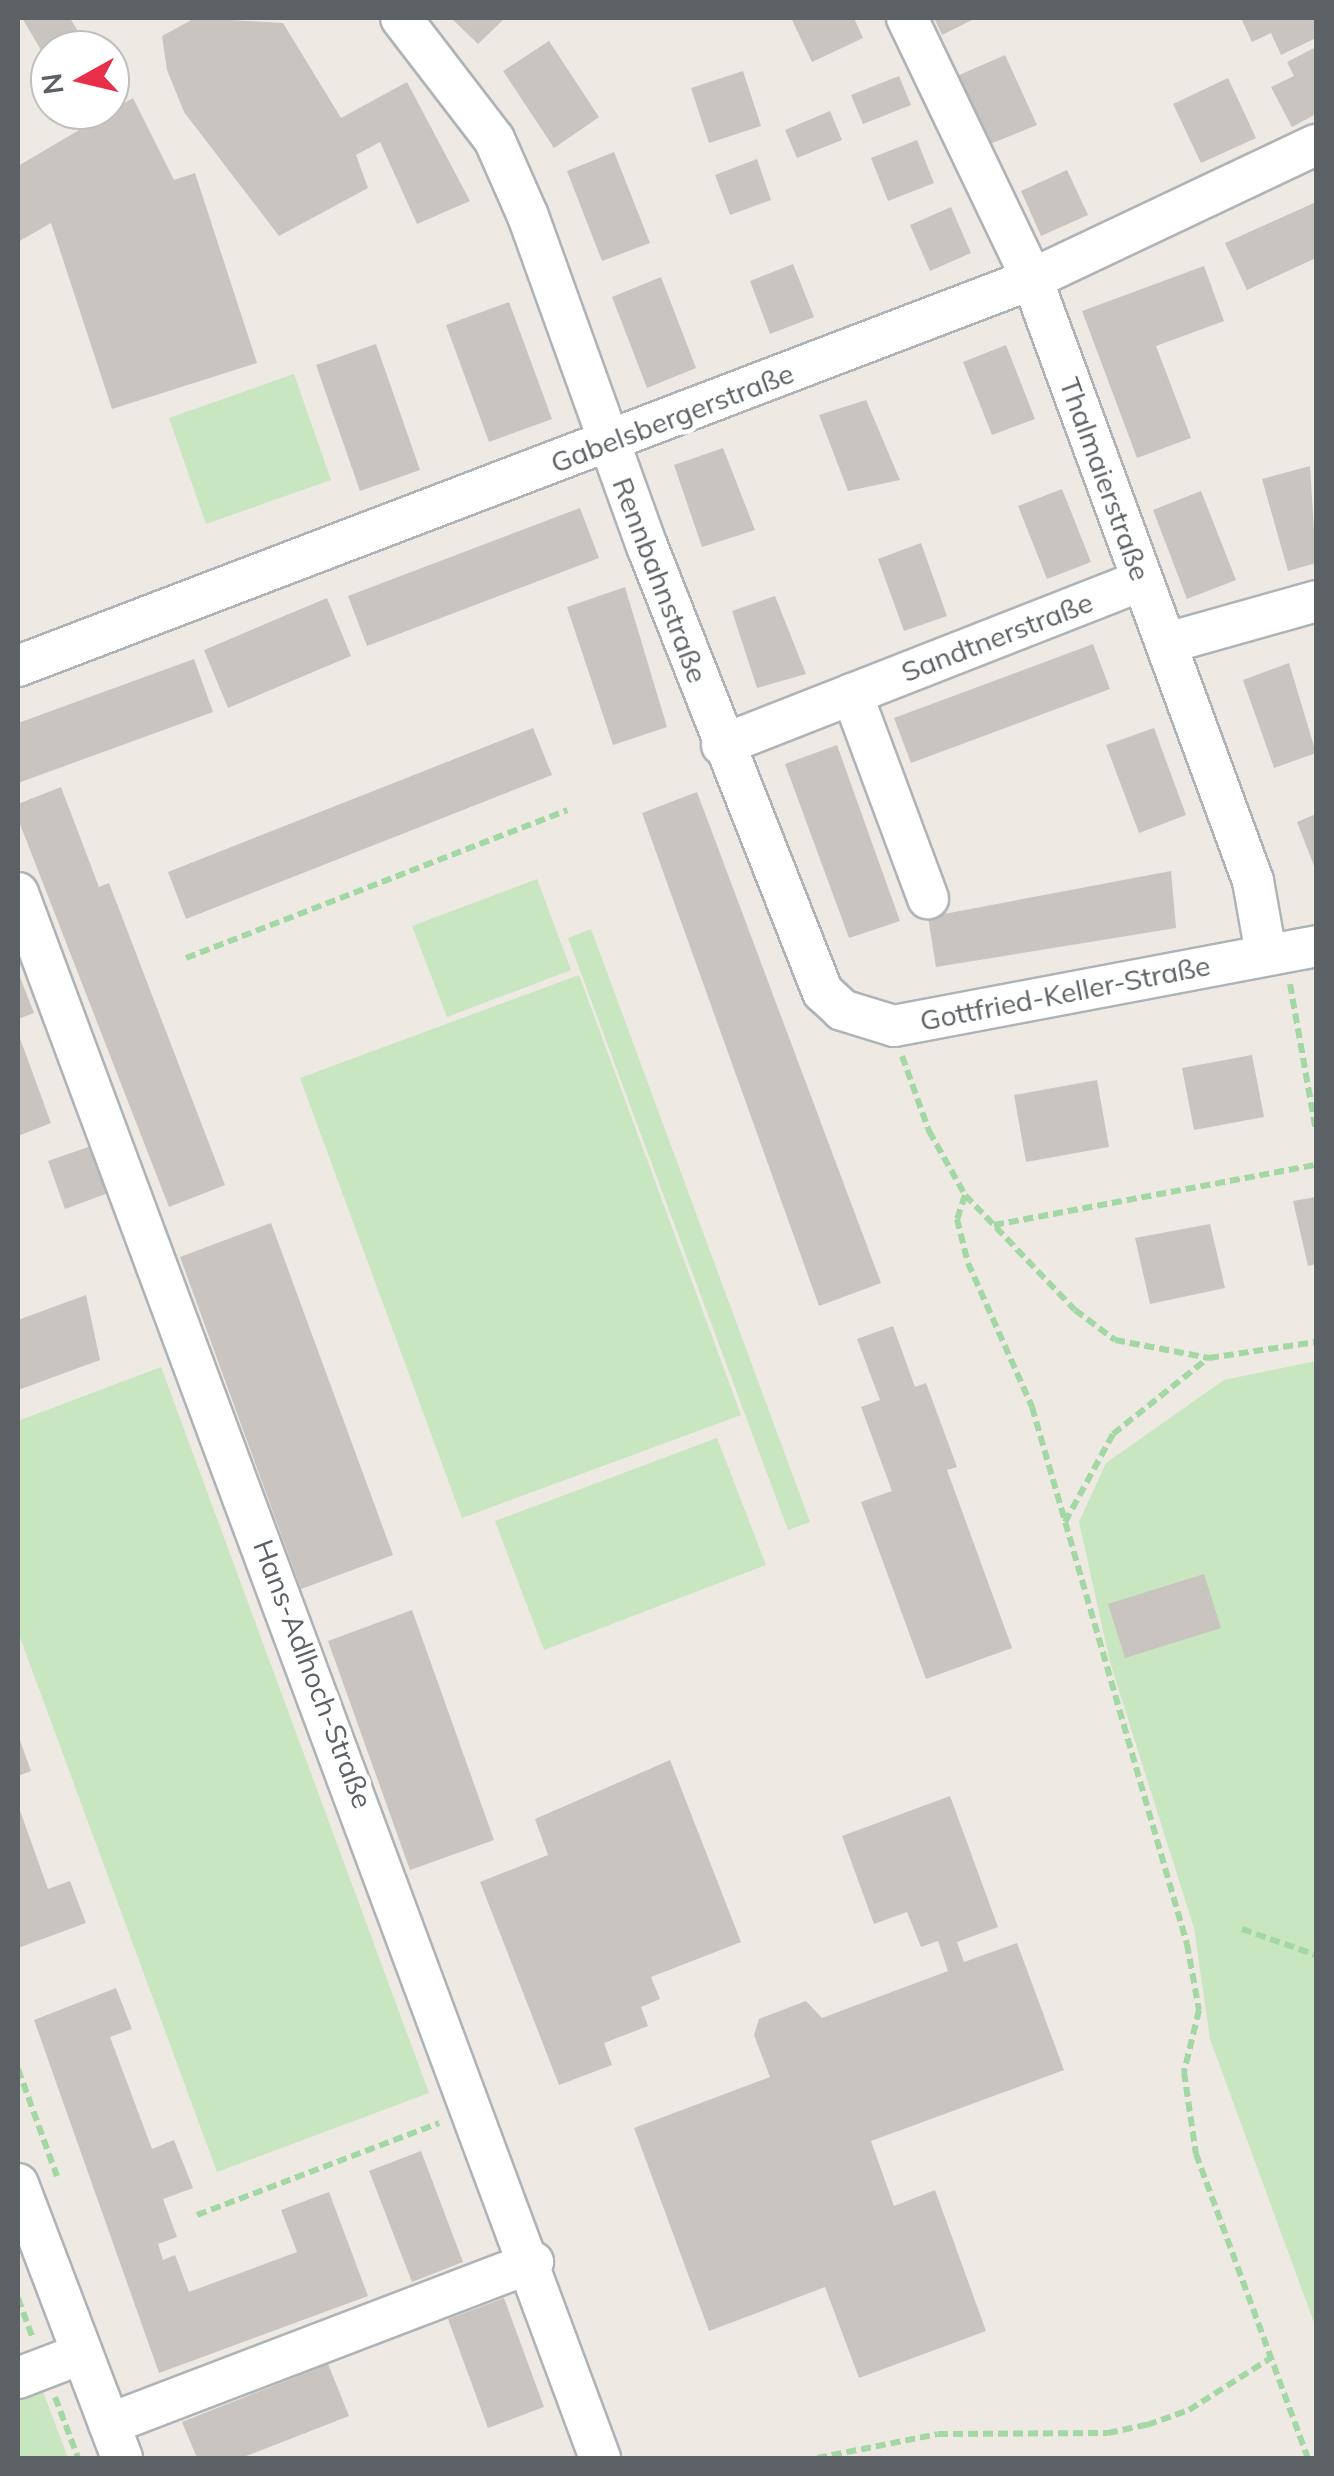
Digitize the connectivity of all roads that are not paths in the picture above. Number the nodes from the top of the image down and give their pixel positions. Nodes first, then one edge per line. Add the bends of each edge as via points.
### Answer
1 (402, 18) edge
2 (907, 18) edge
3 (1316, 146) edge
4 (1032, 279) junction
5 (609, 443) junction
6 (1142, 580) junction
7 (1316, 602) edge
8 (1167, 643) junction
9 (18, 666) edge
10 (852, 694) junction
11 (722, 744) junction
12 (18, 893) edge
13 (928, 898) dead end
14 (1289, 951) edge
15 (823, 992) joint
16 (18, 2184) edge
17 (534, 2262) junction
18 (80, 2354) junction
19 (18, 2378) edge
20 (115, 2441) edge
21 (600, 2458) edge

1 - 5 street, Rennbahnstraße via 494,140
2 - 4 street, Thalmaierstraße
3 - 4 street, Gabelsbergerstraße
4 - 5 street, Gabelsbergerstraße
4 - 6 street, Thalmaierstraße
5 - 9 street, Gabelsbergerstraße
5 - 11 street, Rennbahnstraße
6 - 8 street, Thalmaierstraße
6 - 10 street, Sandtnerstraße
7 - 8 street
8 - 14 street, Thalmaierstraße via 1254,881
10 - 11 street, Sandtnerstraße
10 - 13 street
11 - 15 street, Rennbahnstraße
12 - 17 street, Hans-Adlhoch-Straße
14 - 15 street, Gottfried-Keller-Straße via 894,1026 842,1010
16 - 18 street
17 - 20 street
17 - 21 street, Hans-Adlhoch-Straße
18 - 19 street
18 - 20 street

